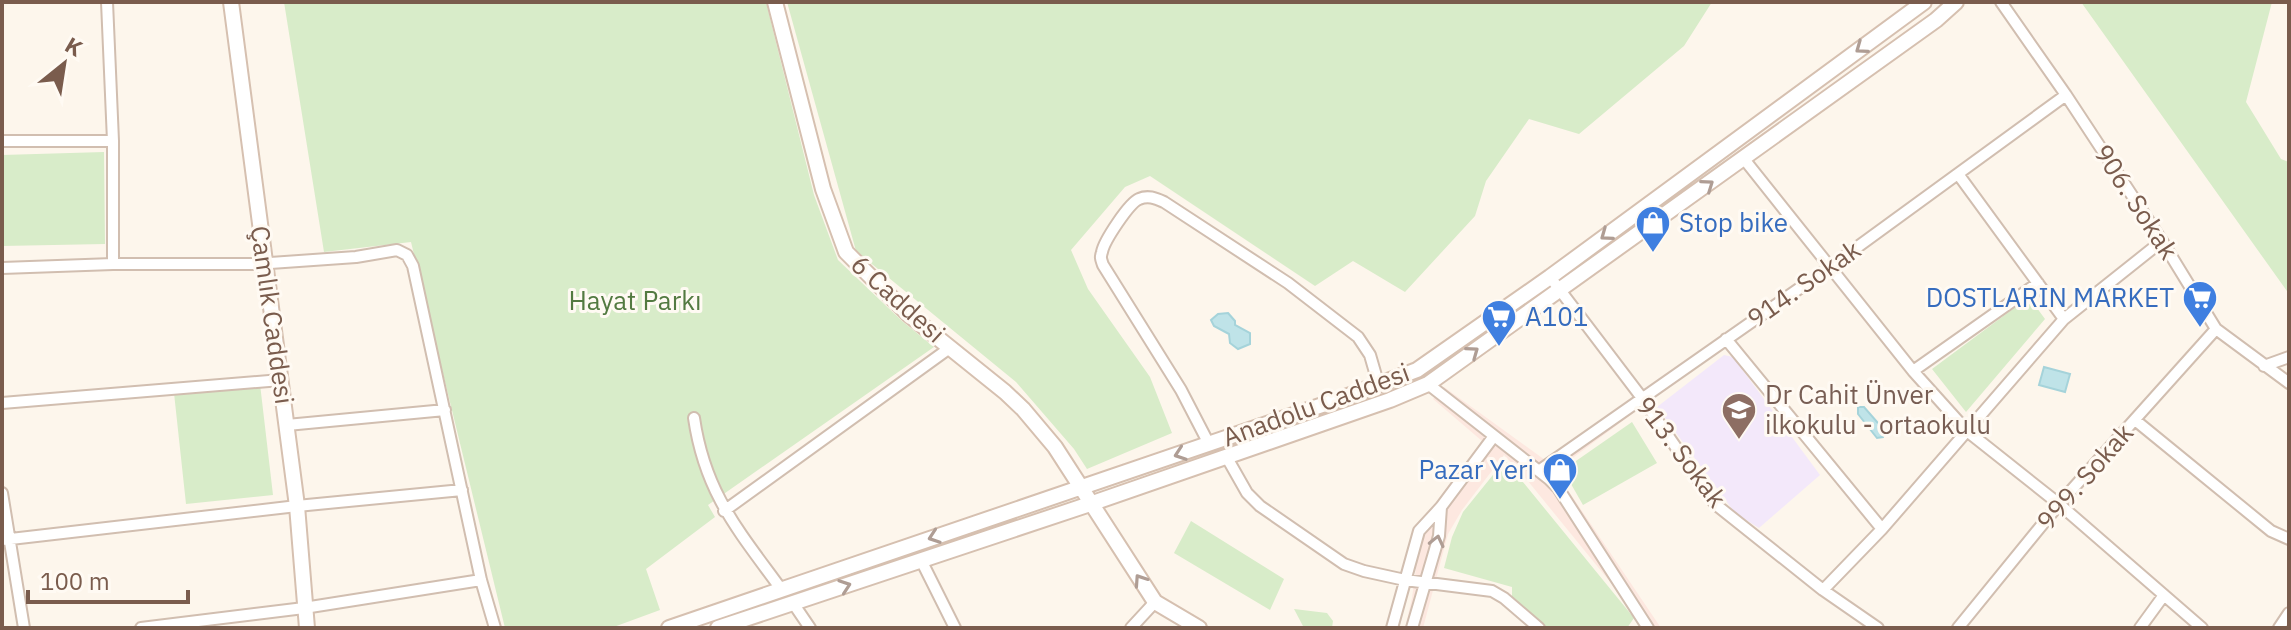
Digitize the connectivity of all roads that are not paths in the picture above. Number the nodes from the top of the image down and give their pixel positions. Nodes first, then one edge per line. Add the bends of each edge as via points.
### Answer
1 (107, 2) edge
2 (231, 2) edge
3 (775, 2) edge
4 (1924, 2) edge
5 (1956, 2) edge
6 (2001, 2) edge
7 (2066, 95) junction
8 (2, 141) edge
9 (113, 141) junction
10 (1744, 159) junction
11 (1958, 174) junction
12 (2162, 241) junction
13 (265, 263) junction
14 (113, 264) junction
15 (1830, 267) junction
16 (2, 268) edge
17 (1550, 277) junction
18 (2038, 283) junction
19 (1560, 289) junction
20 (2064, 319) junction
21 (2216, 329) junction
22 (1726, 339) junction
23 (951, 347) junction
24 (2289, 357) edge
25 (2264, 366) junction
26 (1913, 371) junction
27 (281, 380) junction
28 (2289, 383) edge
29 (1428, 384) junction
30 (1379, 386) junction
31 (1642, 398) junction
32 (2, 403) edge
33 (445, 410) junction
34 (694, 418) dead end
35 (2135, 420) junction
36 (287, 425) junction
37 (1967, 431) junction
38 (1494, 436) junction
39 (1209, 444) junction
40 (1226, 456) junction
41 (1540, 470) junction
42 (1079, 487) junction
43 (462, 490) junction
44 (2, 493) edge
45 (1090, 504) junction
46 (2059, 504) junction
47 (297, 506) junction
48 (1441, 507) junction
49 (724, 511) junction
50 (1882, 529) junction
51 (2289, 539) edge
52 (5, 540) edge
53 (921, 560) junction
54 (481, 580) junction
55 (1405, 580) junction
56 (1425, 583) junction
57 (781, 589) junction
58 (1823, 590) junction
59 (2164, 595) junction
60 (1155, 602) junction
61 (793, 603) junction
62 (304, 608) junction
63 (2289, 613) edge
64 (24, 628) edge
65 (141, 628) edge
66 (307, 628) edge
67 (495, 628) edge
68 (669, 628) edge
69 (718, 628) edge
70 (810, 628) edge
71 (955, 628) edge
72 (1131, 628) edge
73 (1199, 628) edge
74 (1392, 628) edge
75 (1412, 628) edge
76 (1539, 628) edge
77 (1648, 628) edge
78 (1878, 628) edge
79 (1958, 628) edge
80 (2140, 628) edge
81 (2202, 628) edge
82 (2279, 628) edge

1 - 9 street
2 - 13 main road, Çamlık Caddesi
3 - 23 main road, 6 Caddesi via 823,189 846,252 908,314
4 -> 17 main road, Anadolu Caddesi
5 - 10 main road, Anadolu Caddesi
6 - 7 street, 906. Sokak
7 - 11 street, 914. Sokak
7 - 12 street, 906. Sokak
8 - 9 street
9 - 14 street
10 - 15 street
19 -> 10 main road, Anadolu Caddesi
11 - 15 street, 914. Sokak
11 - 18 street
12 - 20 street
12 - 21 street, 906. Sokak
13 - 14 street
13 - 27 main road, Çamlık Caddesi
13 - 33 street via 397,250 407,255
14 - 16 street
15 - 22 street, 914. Sokak
15 - 26 street
17 - 19 street, 913. Sokak
17 - 30 main road, Anadolu Caddesi via 1417,370
18 - 20 street
18 - 26 street
29 -> 19 main road, Anadolu Caddesi
19 - 31 street, 913. Sokak
20 - 37 street
21 - 25 street, 906. Sokak
21 - 35 street, 999. Sokak
22 - 31 street, 914. Sokak
22 - 50 street
23 - 42 main road, 6 Caddesi via 1023,409
23 - 49 street
24 - 25 street
25 - 28 street, 906. Sokak
26 - 37 street
27 - 32 street
27 - 36 main road, Çamlık Caddesi
29 - 38 street
29 - 40 main road, Anadolu Caddesi
30 - 39 main road, Anadolu Caddesi
30 - 39 street via 1370,355 1350,330 1190,219 1156,198 1142,198 1131,204 1101,258
31 - 41 street, 914. Sokak
31 - 58 street, 913. Sokak via 1715,504
33 - 36 street
33 - 43 street
34 - 49 street via 702,457
35 - 46 street, 999. Sokak
35 - 51 street via 2271,531
36 - 47 main road, Çamlık Caddesi
37 - 46 street
37 - 50 street
38 - 41 street
38 - 48 street
39 -> 42 main road, Anadolu Caddesi
40 - 45 main road, Anadolu Caddesi
40 - 55 street via 1247,493 1268,513 1344,564
41 - 77 street via 1558,488
42 - 45 main road, 6 Caddesi
42 -> 57 main road, Anadolu Caddesi
43 - 47 street
43 - 54 street
44 - 52 street
45 - 53 main road, Anadolu Caddesi
60 -> 45 main road, 6 Caddesi
46 - 59 street
46 - 79 street, 999. Sokak
47 - 52 street
47 - 62 main road, Çamlık Caddesi
48 - 55 street via 1419,531
56 -> 48 street via 1439,536
49 - 57 street
50 - 58 street
52 - 64 street
61 -> 53 main road, Anadolu Caddesi
53 - 71 street
54 - 62 street
54 - 67 street
55 - 56 street
55 - 74 street
56 - 75 street
56 - 76 street via 1492,591
57 - 68 main road, Anadolu Caddesi
58 - 78 street, 913. Sokak
59 - 80 street
59 - 81 street
60 - 72 street
60 - 73 main road
61 - 69 main road, Anadolu Caddesi
61 - 70 street
62 - 65 street
62 - 66 main road, Çamlık Caddesi
63 - 82 street

